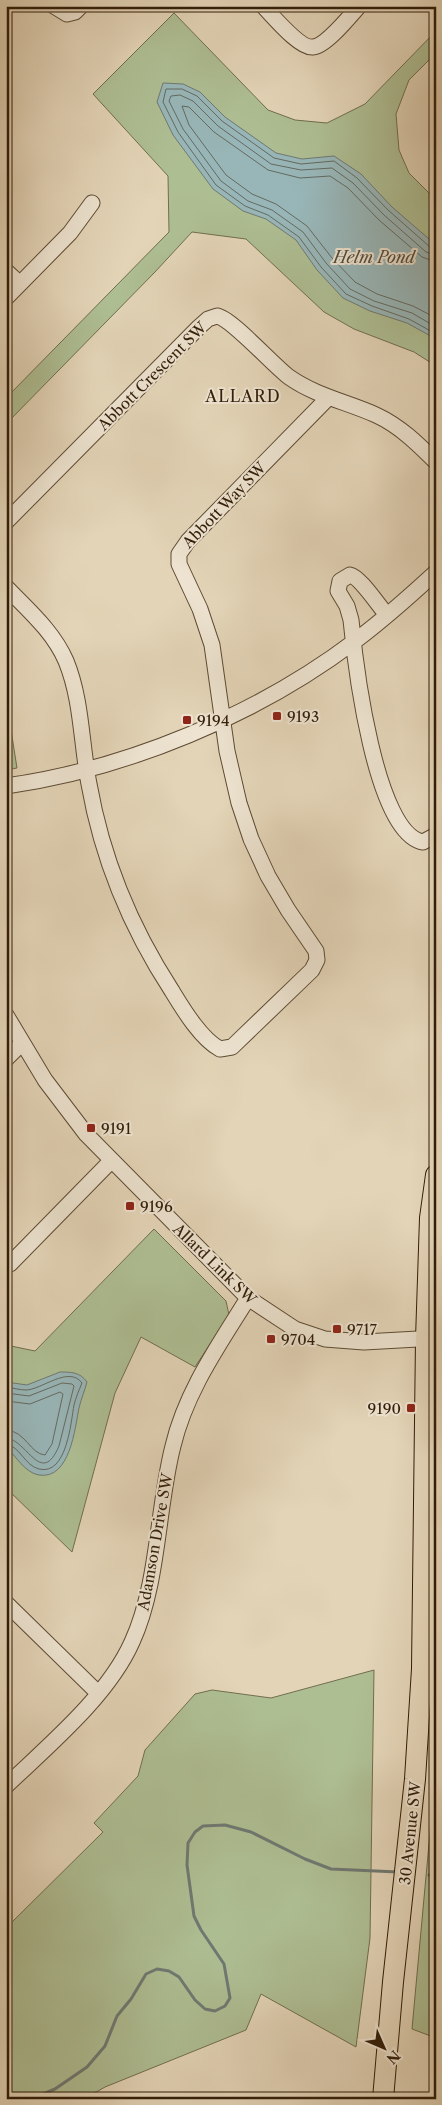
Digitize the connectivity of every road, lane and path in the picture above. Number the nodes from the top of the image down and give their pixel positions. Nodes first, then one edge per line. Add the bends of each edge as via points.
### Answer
1 (54, 6) edge
2 (81, 6) edge
3 (263, 6) edge
4 (359, 6) edge
5 (92, 203) dead end
6 (6, 271) edge
7 (20, 284) junction
8 (6, 298) edge
9 (328, 398) junction
10 (436, 462) edge
11 (6, 522) edge
12 (436, 572) edge
13 (6, 588) edge
14 (387, 615) junction
15 (354, 642) junction
16 (223, 719) junction
17 (86, 770) junction
18 (6, 786) edge
19 (436, 835) edge
20 (6, 1015) edge
21 (22, 1043) junction
22 (6, 1059) edge
23 (111, 1161) junction
24 (436, 1175) edge
25 (10, 1264) dead end
26 (248, 1298) junction
27 (431, 1339) edge
28 (6, 1603) edge
29 (98, 1693) junction
30 (6, 1786) edge
31 (393, 1982) junction
32 (376, 2099) edge
33 (384, 2099) edge

1 - 2 street via 67,14
3 - 4 street via 297,40 313,47 329,37
5 - 7 street via 70,233
6 - 7 street
7 - 8 street
9 - 10 street, Abbott Crescent SW via 388,421
9 - 11 street, Abbott Crescent SW via 280,370 226,319 212,317
9 - 16 street, Abbott Way SW via 179,554 179,564 212,646
12 - 14 street
13 - 17 street via 43,625 66,661 78,705
14 - 15 street
14 - 15 street via 359,579 350,575 345,577 338,591 350,612
15 - 16 street via 288,685
15 - 19 street via 373,757 381,784 412,839 423,842
16 - 17 street via 155,747
16 - 17 street via 234,787 251,839 278,894 318,954 312,970 232,1048 220,1049 207,1038 176,997 142,941 105,849
17 - 18 street
20 - 21 street, Allard Link SW
21 - 22 street
21 - 23 street, Allard Link SW via 65,1108
23 - 25 street
23 - 26 street, Allard Link SW
24 - 27 main road, 30 Avenue SW via 430,1218
26 - 27 street, Allard Link SW via 295,1329 325,1339 352,1342
26 - 29 street, Adamson Drive SW via 198,1379 182,1415 169,1461 140,1623 123,1659
27 - 31 main road, 30 Avenue SW via 422,1669 410,1832
28 - 29 street
29 - 30 street, Adamson Drive SW
31 - 32 main road, 30 Avenue SW via 382,2032
31 - 33 main road, 30 Avenue SW

